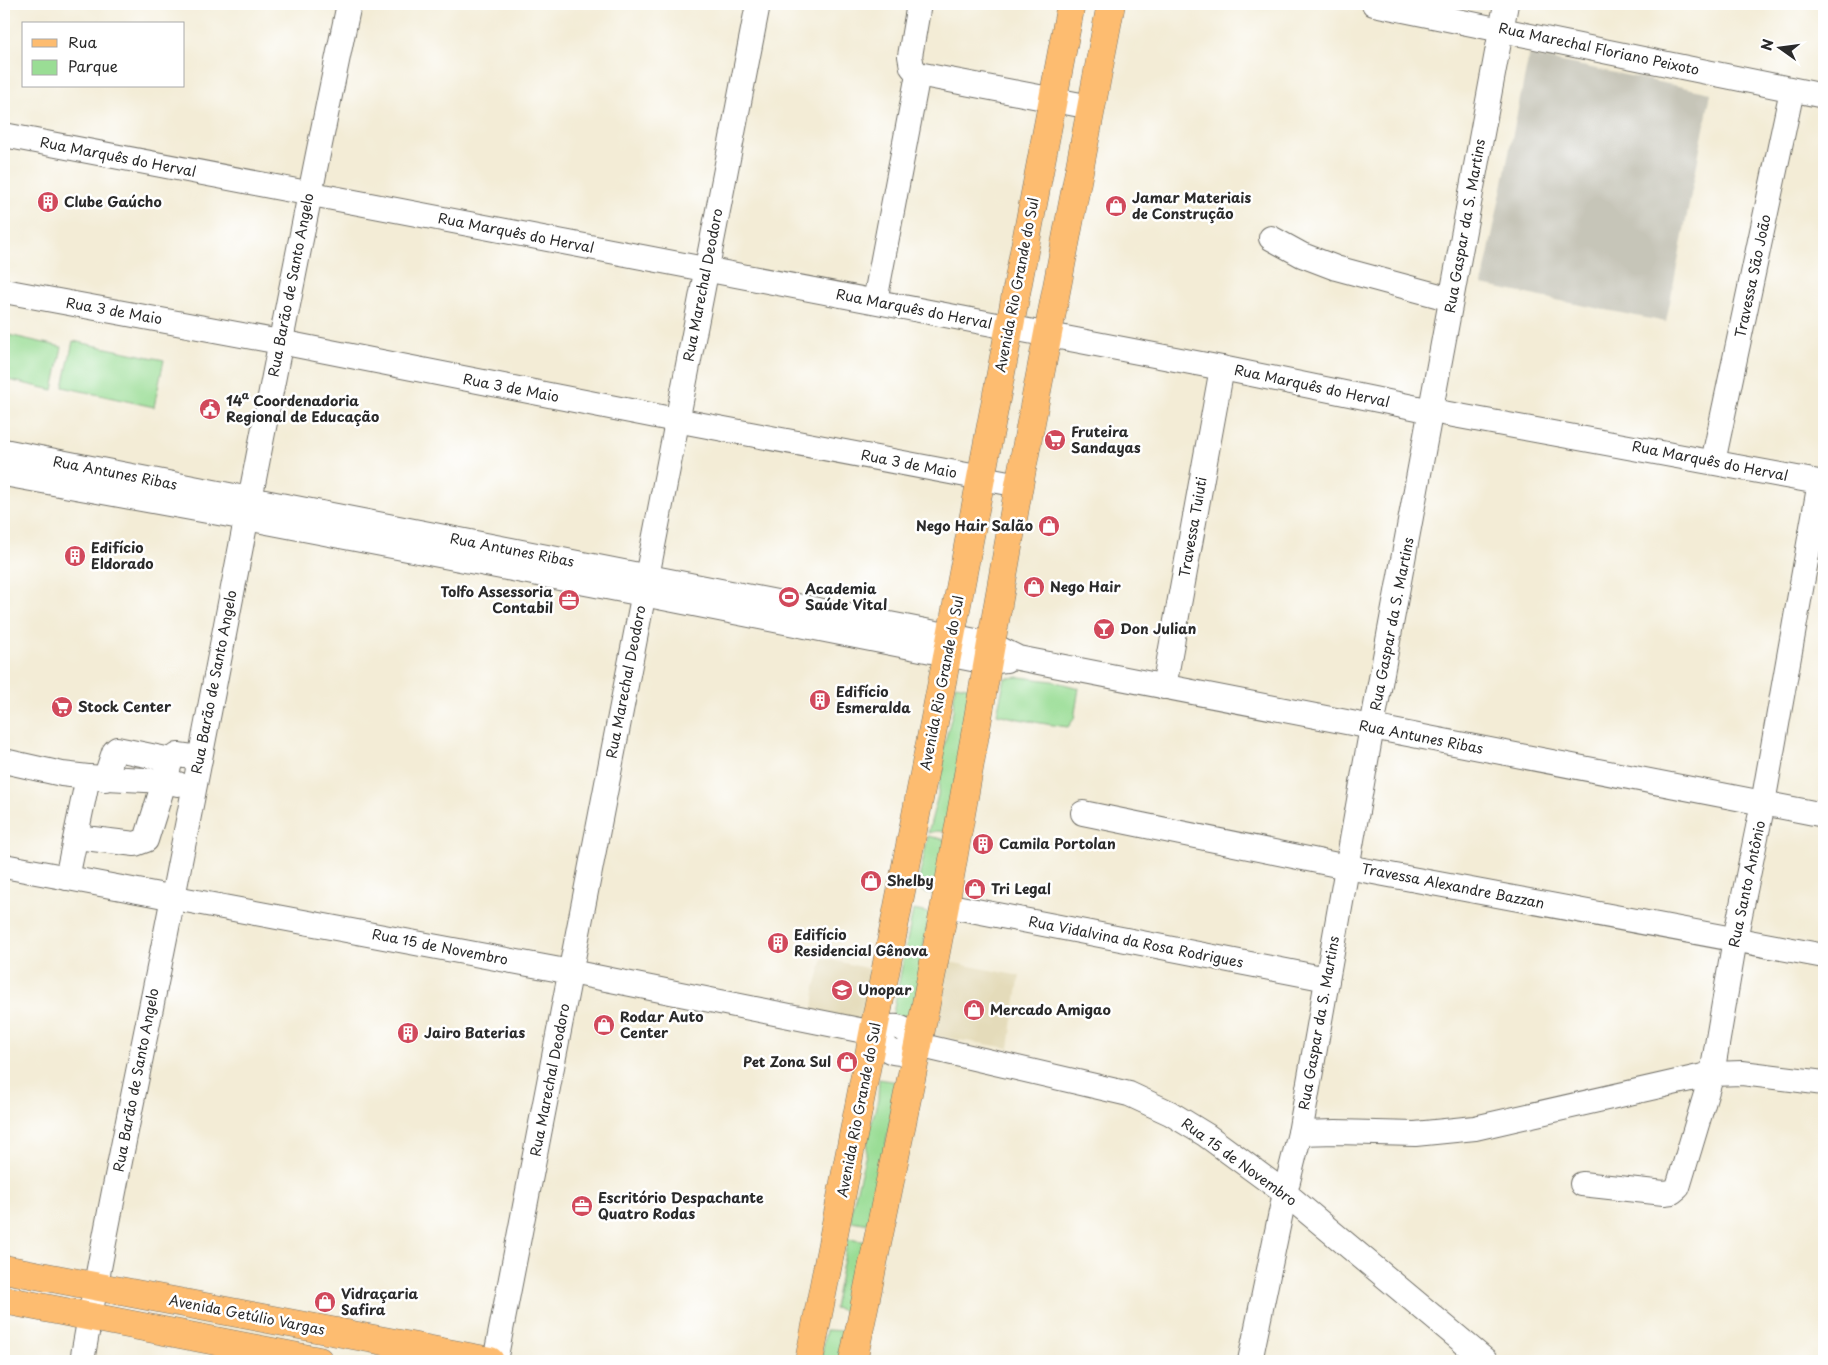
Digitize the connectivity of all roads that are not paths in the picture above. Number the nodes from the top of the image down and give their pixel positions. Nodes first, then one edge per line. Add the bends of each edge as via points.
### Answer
1 (349, 4) edge
2 (758, 4) edge
3 (919, 4) edge
4 (1071, 4) edge
5 (1111, 4) edge
6 (1374, 4) edge
7 (1506, 4) edge
8 (1500, 29) junction
9 (918, 74) junction
10 (1792, 90) junction
11 (1824, 96) edge
12 (1052, 100) junction
13 (1091, 107) junction
14 (4, 135) edge
15 (309, 194) junction
16 (1271, 238) dead end
17 (706, 269) junction
18 (4, 291) edge
19 (1451, 299) junction
20 (875, 301) junction
21 (1008, 327) junction
22 (1048, 334) junction
23 (280, 342) junction
24 (1222, 368) junction
25 (1432, 411) junction
26 (676, 420) junction
27 (4, 451) edge
28 (1713, 462) junction
29 (4, 474) edge
30 (980, 477) junction
31 (1822, 483) edge
32 (1019, 485) junction
33 (248, 508) junction
34 (645, 585) junction
35 (949, 645) junction
36 (989, 653) junction
37 (1164, 686) junction
38 (1372, 727) junction
39 (200, 758) junction
40 (4, 761) edge
41 (167, 771) junction
42 (97, 778) junction
43 (194, 788) junction
44 (1763, 803) junction
45 (1083, 813) dead end
46 (1824, 815) edge
47 (913, 831) junction
48 (76, 837) junction
49 (957, 838) junction
50 (4, 852) edge
51 (4, 866) edge
52 (1347, 866) junction
53 (69, 872) junction
54 (173, 897) junction
55 (945, 905) junction
56 (1735, 939) junction
57 (1824, 956) edge
58 (571, 972) junction
59 (1326, 979) junction
60 (874, 1034) junction
61 (918, 1045) junction
62 (1712, 1074) junction
63 (1824, 1083) edge
64 (1300, 1133) junction
65 (1582, 1184) dead end
66 (1285, 1192) junction
67 (836, 1229) junction
68 (878, 1235) junction
69 (4, 1269) edge
70 (95, 1286) junction
71 (4, 1300) edge
72 (214, 1309) junction
73 (89, 1317) junction
74 (818, 1319) junction
75 (860, 1326) junction
76 (208, 1340) junction
77 (364, 1349) edge
78 (82, 1361) edge
79 (319, 1361) edge
80 (490, 1361) edge
81 (495, 1361) edge
82 (809, 1361) edge
83 (853, 1361) edge
84 (1250, 1361) edge
85 (1486, 1361) edge

1 - 15 street, Rua Barão de Santo Angelo
2 - 17 street, Rua Marechal Deodoro
3 - 9 street via 910,56 912,67
4 - 12 main road, Avenida Rio Grande do Sul
5 - 13 main road
6 - 8 street, Rua Marechal Floriano Peixoto
7 - 8 street, Rua Gaspar da S. Martins
8 - 10 street, Rua Marechal Floriano Peixoto
8 - 19 street, Rua Gaspar da S. Martins
9 - 12 street
9 - 20 street
10 - 11 street, Rua Marechal Floriano Peixoto
10 - 28 street, Travessa São João
12 - 13 street
12 - 21 main road, Avenida Rio Grande do Sul
13 - 22 main road
14 - 15 street, Rua Marquês do Herval
15 - 17 street, Rua Marquês do Herval
15 - 23 street, Rua Barão de Santo Angelo
16 - 19 street via 1302,256 1336,268
17 - 20 street, Rua Marquês do Herval
17 - 26 street, Rua Marechal Deodoro
18 - 23 street, Rua 3 de Maio
19 - 25 street, Rua Gaspar da S. Martins
20 - 21 street, Rua Marquês do Herval
21 - 22 street, Rua Marquês do Herval
21 - 30 main road, Avenida Rio Grande do Sul
22 - 24 street, Rua Marquês do Herval
22 - 32 main road
23 - 26 street, Rua 3 de Maio
23 - 33 street, Rua Barão de Santo Angelo
24 - 25 street, Rua Marquês do Herval
24 - 37 street, Travessa Tuiuti
25 - 28 street, Rua Marquês do Herval
25 - 38 street, Rua Gaspar da S. Martins
26 - 30 street, Rua 3 de Maio
26 - 34 street, Rua Marechal Deodoro
27 - 33 street, Rua Antunes Ribas
28 - 31 street, Rua Marquês do Herval
29 - 33 street, Rua Antunes Ribas
30 - 32 street, Rua 3 de Maio
30 - 35 main road, Avenida Rio Grande do Sul
31 - 44 street, Rua Santo Antônio
32 - 36 main road
33 - 34 street, Rua Antunes Ribas
33 - 39 street, Rua Barão de Santo Angelo
34 - 35 street, Rua Antunes Ribas
34 - 58 street, Rua Marechal Deodoro
35 - 36 street, Rua Antunes Ribas
35 - 47 main road, Avenida Rio Grande do Sul
36 - 37 street, Rua Antunes Ribas
36 - 49 main road
37 - 38 street, Rua Antunes Ribas
38 - 44 street, Rua Antunes Ribas
38 - 52 street, Rua Gaspar da S. Martins
39 - 41 street via 178,755
39 - 43 street, Rua Barão de Santo Angelo
40 - 42 street
41 - 42 street via 117,749
41 - 43 street
41 - 48 street via 146,840 135,844
42 - 48 street
43 - 54 street, Rua Barão de Santo Angelo
44 - 46 street, Rua Antunes Ribas
44 - 56 street, Rua Santo Antônio
45 - 52 street, Travessa Alexandre Bazzan
47 - 49 main road
47 - 60 main road, Avenida Rio Grande do Sul
48 - 53 street
49 - 55 main road
50 - 53 street
51 - 53 street, Rua 15 de Novembro
52 - 56 street, Travessa Alexandre Bazzan
52 - 59 street, Rua Gaspar da S. Martins
53 - 54 street, Rua 15 de Novembro
54 - 58 street, Rua 15 de Novembro
54 - 70 street, Rua Barão de Santo Angelo
55 - 59 street, Rua Vidalvina da Rosa Rodrigues
55 - 61 main road
56 - 57 street, Travessa Alexandre Bazzan
56 - 62 street, Rua Santo Antônio
58 - 60 street, Rua 15 de Novembro
58 - 81 street, Rua Marechal Deodoro
59 - 64 street, Rua Gaspar da S. Martins
60 - 61 street, Rua 15 de Novembro via 889,1027 900,1027 910,1033
60 - 67 main road, Avenida Rio Grande do Sul
61 - 66 street, Rua 15 de Novembro via 1129,1094 1206,1135
61 - 68 main road
62 - 63 street via 1742,1073
62 - 64 street via 1475,1128 1415,1134
62 - 65 street, Rua Santo Antônio via 1678,1187 1664,1193
64 - 66 street, Rua Gaspar da S. Martins
66 - 84 street, Rua Gaspar da S. Martins
66 - 85 street, Rua 15 de Novembro
67 - 68 main road
67 - 74 main road, Avenida Rio Grande do Sul
68 - 75 main road
69 - 70 main road, Avenida Getúlio Vargas
70 - 72 main road, Avenida Getúlio Vargas
70 - 73 street, Rua Barão de Santo Angelo
71 - 73 main road
72 - 76 main road
72 - 77 main road, Avenida Getúlio Vargas
73 - 76 main road
73 - 78 street, Rua Barão de Santo Angelo
74 - 75 main road
74 - 82 main road, Avenida Rio Grande do Sul
75 - 83 main road
76 - 79 main road
77 - 80 main road, Avenida Getúlio Vargas

